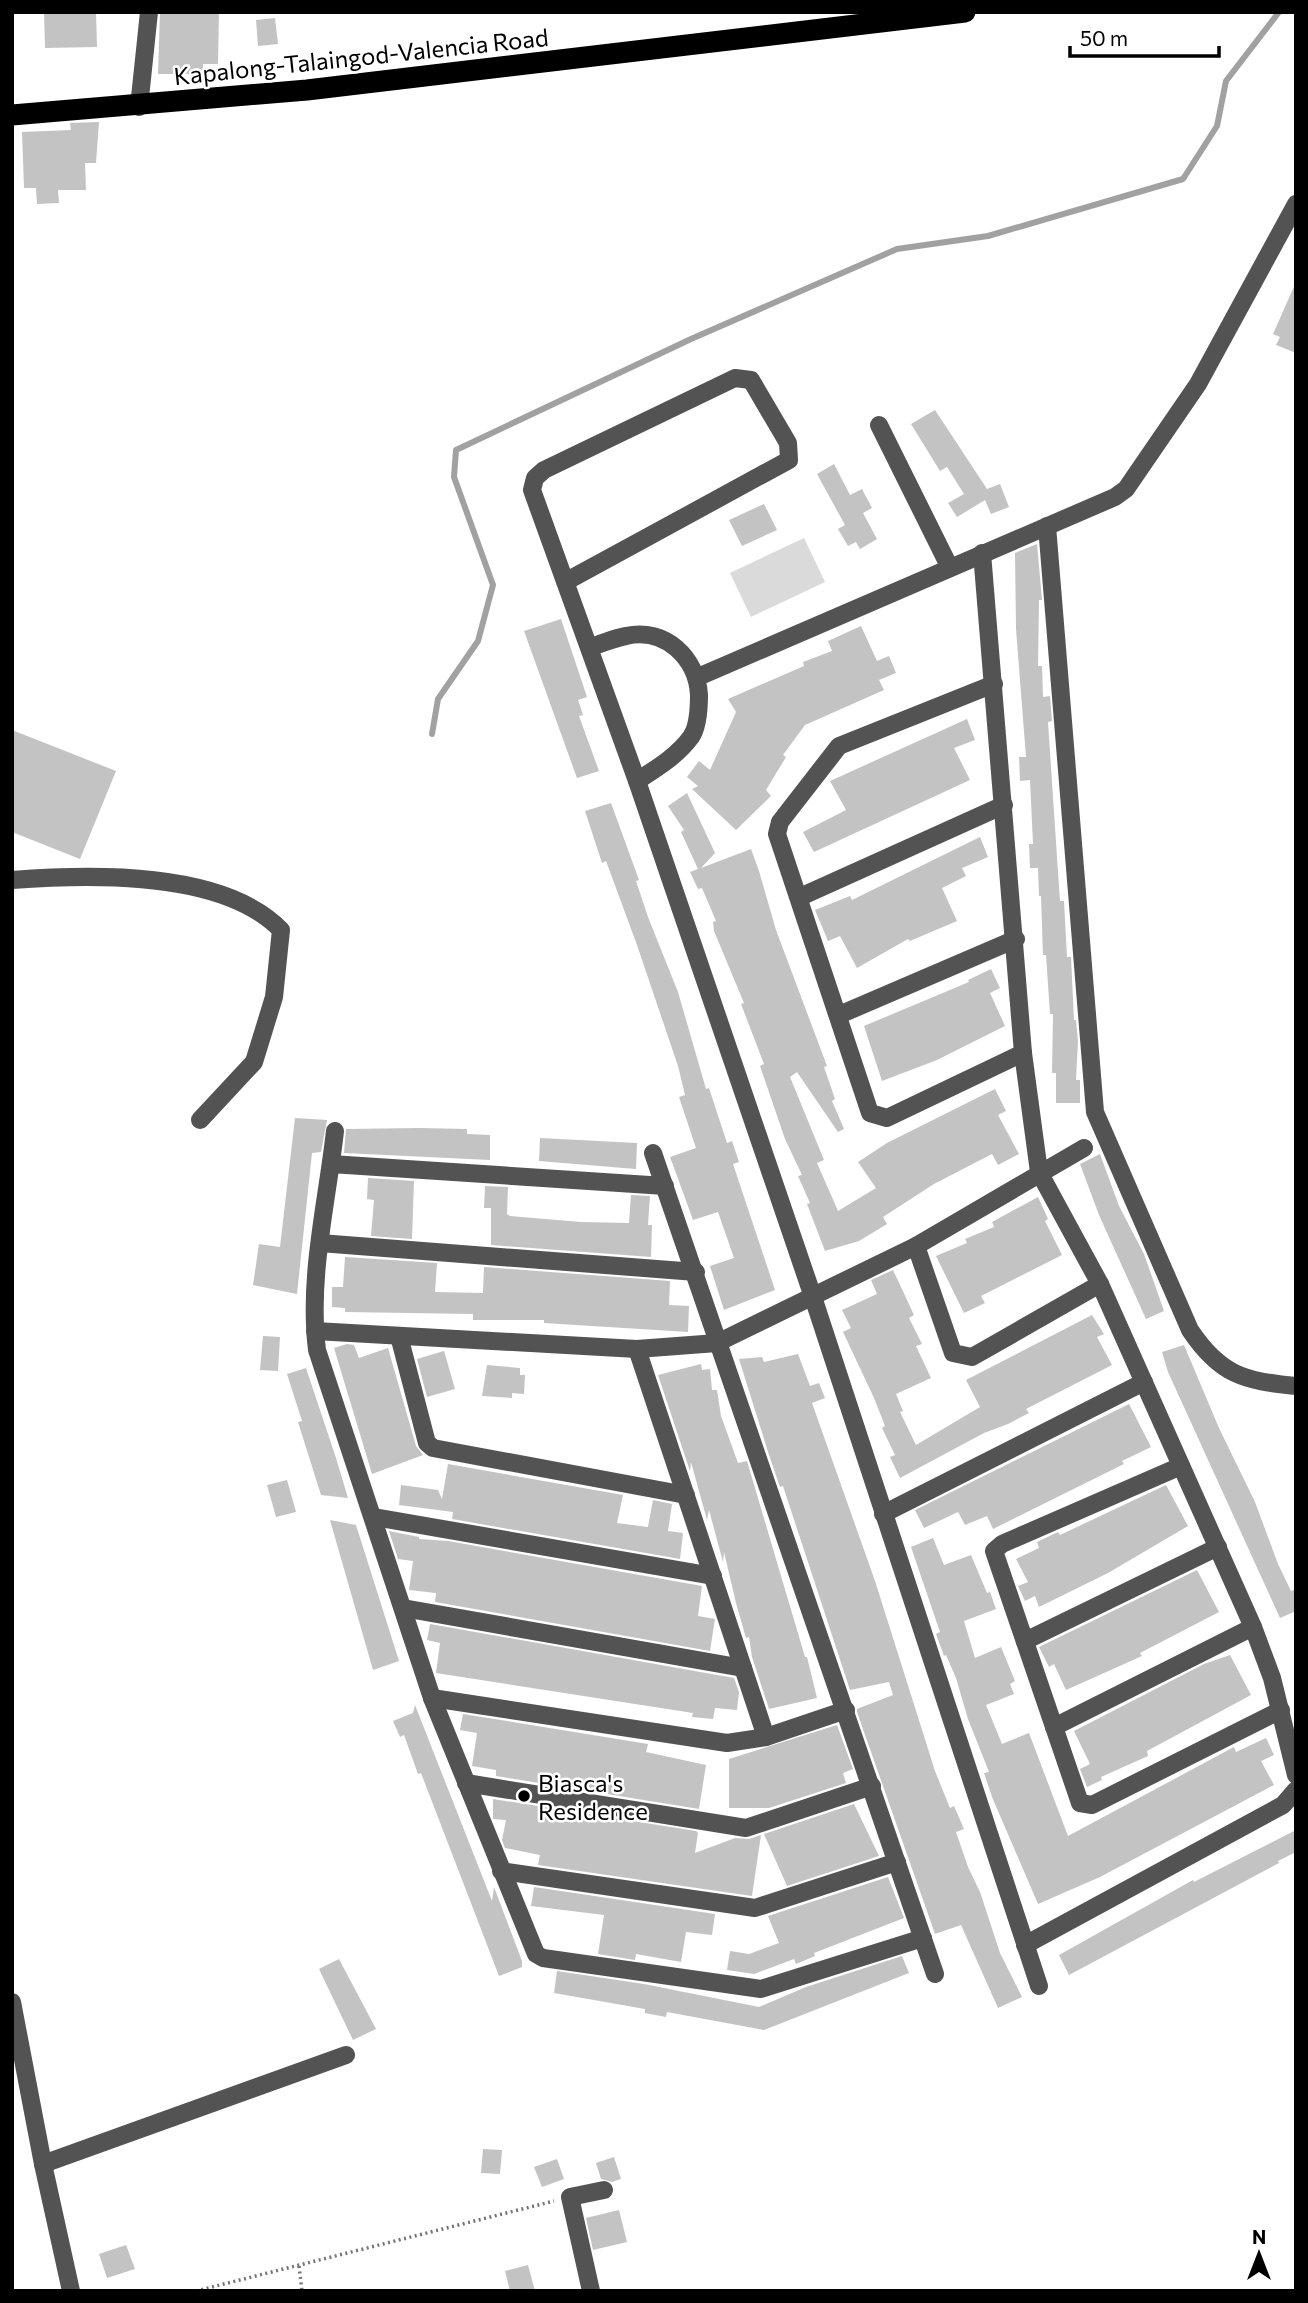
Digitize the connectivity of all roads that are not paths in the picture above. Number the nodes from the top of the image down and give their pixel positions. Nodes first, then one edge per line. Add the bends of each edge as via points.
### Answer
1 (149, 12) edge
2 (965, 12) edge
3 (139, 107) junction
4 (12, 114) edge
5 (1296, 204) edge
6 (879, 425) dead end
7 (1047, 526) junction
8 (982, 553) junction
9 (950, 568) junction
10 (565, 582) junction
11 (590, 647) junction
12 (698, 677) junction
13 (994, 684) junction
14 (637, 781) junction
15 (1004, 805) junction
16 (12, 880) edge
17 (800, 897) junction
18 (1016, 939) junction
19 (839, 1016) junction
20 (1023, 1053) junction
21 (200, 1120) dead end
22 (335, 1131) dead end
23 (1083, 1148) dead end
24 (653, 1153) dead end
25 (331, 1164) junction
26 (1039, 1172) junction
27 (665, 1186) junction
28 (320, 1243) junction
29 (916, 1246) junction
30 (696, 1272) junction
31 (1100, 1284) junction
32 (812, 1294) junction
33 (315, 1331) junction
34 (399, 1336) junction
35 (717, 1343) junction
36 (637, 1349) junction
37 (1144, 1382) junction
38 (1296, 1386) edge
39 (1181, 1466) junction
40 (686, 1495) junction
41 (883, 1514) junction
42 (374, 1517) junction
43 (1218, 1547) junction
44 (713, 1576) junction
45 (403, 1608) junction
46 (1253, 1627) junction
47 (1025, 1641) junction
48 (743, 1668) junction
49 (432, 1698) junction
50 (846, 1710) junction
51 (1281, 1710) junction
52 (1054, 1727) junction
53 (766, 1737) junction
54 (1296, 1775) edge
55 (466, 1783) junction
56 (872, 1786) junction
57 (1296, 1790) edge
58 (897, 1862) junction
59 (501, 1871) junction
60 (923, 1938) junction
61 (1025, 1945) junction
62 (935, 1974) dead end
63 (1039, 1986) dead end
64 (12, 2002) edge
65 (346, 2055) dead end
66 (43, 2164) junction
67 (604, 2190) dead end
68 (71, 2291) edge
69 (590, 2291) edge

1 - 3 street
2 - 3 highway, Kapalong-Talaingod-Valencia Road
3 - 4 highway, Kapalong-Talaingod-Valencia Road
5 - 7 street via 1198,384 1126,489
6 - 9 street
7 - 8 street
7 - 38 street via 1098,1123 1204,1352 1240,1378
8 - 9 street
8 - 13 street
9 - 12 street
10 - 10 street via 532,490 536,478 544,470 734,378 751,380 788,443 788,462
10 - 11 street
11 - 12 street via 627,635 656,638 684,652
11 - 14 street
12 - 14 street via 693,734 674,756
13 - 15 street
13 - 17 street via 846,742 834,751 777,829
14 - 32 street
15 - 17 street
15 - 18 street
16 - 21 street via 78,875 141,878 208,892 246,906 281,930 274,997 254,1062
17 - 19 street
18 - 19 street
18 - 20 street
19 - 20 street via 870,1113 881,1118
20 - 26 street
22 - 25 street
23 - 26 street
24 - 27 street
25 - 27 street
25 - 28 street
26 - 29 street
26 - 31 street
27 - 30 street
28 - 30 street
28 - 33 street
29 - 31 street via 953,1353 964,1357 972,1357
29 - 32 street
30 - 35 street
31 - 37 street
32 - 35 street
32 - 41 street
33 - 34 street
33 - 42 street via 317,1350
34 - 36 street
34 - 40 street via 430,1446
35 - 36 street
35 - 50 street
36 - 40 street
37 - 39 street
37 - 41 street
39 - 43 street
39 - 47 street via 995,1548
40 - 44 street
41 - 61 street
42 - 44 street
42 - 45 street
43 - 46 street
43 - 47 street
44 - 48 street
45 - 48 street
45 - 49 street
46 - 51 street
46 - 52 street
47 - 52 street
48 - 53 street
49 - 53 street via 727,1744
49 - 55 street
50 - 53 street
50 - 56 street
51 - 52 street via 1088,1805 1080,1803
51 - 54 street
55 - 56 street via 746,1828
55 - 59 street
56 - 58 street
57 - 61 street via 1283,1805
58 - 59 street via 755,1908
58 - 60 street
59 - 60 street via 533,1950 543,1958 761,1989
60 - 62 street
61 - 63 street
64 - 66 street
65 - 66 street
66 - 68 street
67 - 69 street via 570,2197

